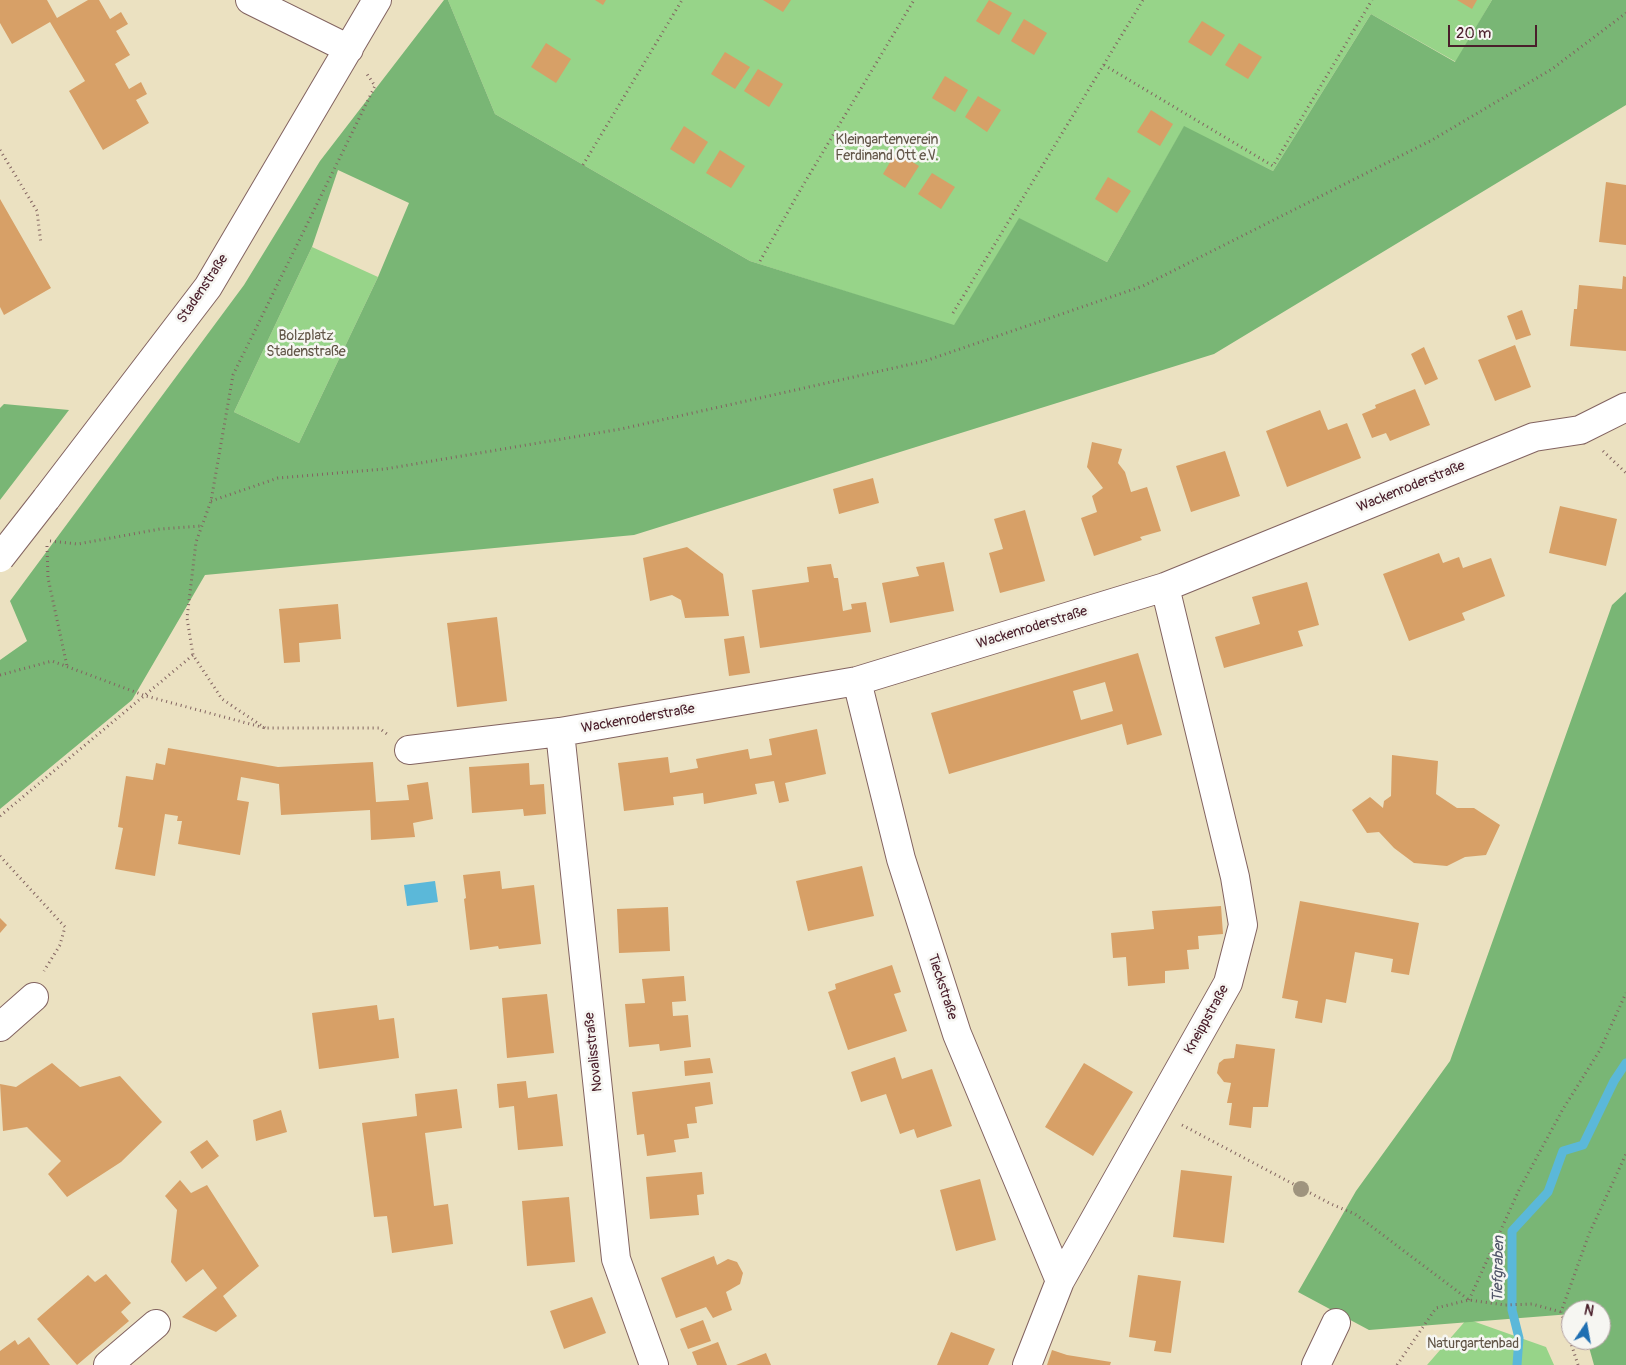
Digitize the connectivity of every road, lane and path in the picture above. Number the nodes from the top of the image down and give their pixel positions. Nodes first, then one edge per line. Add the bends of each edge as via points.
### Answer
1 (250, 0) edge
2 (377, 0) edge
3 (682, 0) edge
4 (914, 0) edge
5 (1143, 0) edge
6 (1372, 0) edge
7 (1626, 13) edge
8 (349, 49) junction
9 (1104, 65) junction
10 (0, 150) edge
11 (583, 165) dead end
12 (41, 244) dead end
13 (760, 261) dead end
14 (953, 313) dead end
15 (1626, 407) edge
16 (211, 501) junction
17 (202, 526) junction
18 (0, 558) edge
19 (1165, 587) junction
20 (193, 655) junction
21 (67, 666) junction
22 (0, 675) edge
23 (857, 681) junction
24 (146, 696) junction
25 (265, 728) junction
26 (560, 732) junction
27 (409, 750) joint
28 (0, 816) edge
29 (0, 856) edge
30 (1626, 993) edge
31 (34, 997) joint
32 (0, 1027) edge
33 (1156, 1112) junction
34 (1626, 1154) edge
35 (1060, 1281) junction
36 (1468, 1300) junction
37 (1565, 1300) edge
38 (1561, 1312) edge
39 (1336, 1323) dead end
40 (156, 1324) dead end
41 (1573, 1350) edge
42 (108, 1365) edge
43 (654, 1365) edge
44 (1027, 1365) edge
45 (1316, 1365) edge
46 (1397, 1365) edge
47 (1578, 1365) edge

1 - 8 street
2 - 8 street, Stadenstraße
3 - 11 path
4 - 13 path
5 - 9 path
6 - 9 path via 1273,166
7 - 16 path via 1552,69 1432,140 1143,286 925,362 621,429 386,469 278,478
8 - 16 path via 375,86 233,375
8 - 18 street, Stadenstraße, bridge via 208,287
9 - 14 path
10 - 12 path via 37,211
15 - 19 street, Wackenroderstraße via 1580,430 1534,437
16 - 17 path
17 - 20 path via 196,542 187,618
17 - 21 path via 160,529 78,544 47,541 48,578
19 - 23 street, Wackenroderstraße
19 - 33 street, Kneippstraße via 1235,877 1243,925 1228,983
20 - 24 path
20 - 25 path via 222,699
21 - 22 path via 52,661
21 - 24 path
23 - 26 street, Wackenroderstraße
23 - 35 street, Tieckstraße via 901,859 957,1034
24 - 25 path
24 - 28 path
25 - 27 path via 379,728
26 - 27 street, Wackenroderstraße
26 - 43 street, Novalisstraße via 616,1259
29 - 31 path via 65,927 60,945 46,966
30 - 36 path via 1600,1050 1519,1190
31 - 32 street
33 - 35 street, Kneippstraße
33 - 36 path via 1354,1214
34 - 37 path via 1589,1234
35 - 44 street, Kneippstraße
36 - 38 path via 1505,1305 1532,1304
36 - 46 path via 1436,1308
39 - 45 street
40 - 42 street
41 - 47 path

